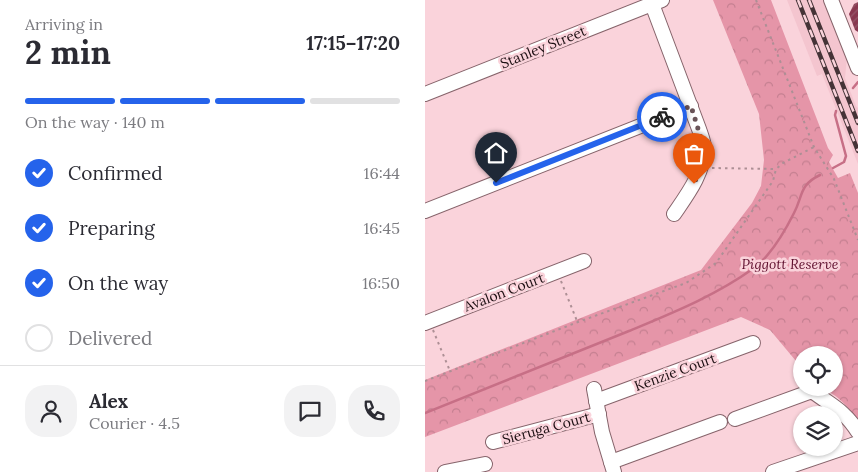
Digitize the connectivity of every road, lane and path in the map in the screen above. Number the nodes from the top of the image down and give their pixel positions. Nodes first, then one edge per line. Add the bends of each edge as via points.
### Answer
1 (756, 0) edge
2 (831, 0) edge
3 (657, 2) edge
4 (636, 5) edge
5 (858, 68) edge
6 (425, 94) edge
7 (691, 106) junction
8 (814, 147) junction
9 (700, 168) junction
10 (776, 169) junction
11 (425, 210) edge
12 (674, 214) dead end
13 (858, 240) edge
14 (584, 261) dead end
15 (564, 269) junction
16 (427, 322) edge
17 (578, 322) junction
18 (753, 344) dead end
19 (449, 371) junction
20 (425, 381) edge
21 (597, 401) junction
22 (735, 419) dead end
23 (720, 422) dead end
24 (858, 432) edge
25 (493, 442) dead end
26 (858, 442) edge
27 (485, 464) dead end
28 (613, 467) edge
29 (445, 472) edge
30 (773, 472) edge

1 - 8 path
2 - 5 street
3 - 4 street, Stanley Street
3 - 7 street
4 - 6 street, Stanley Street
7 - 9 street via 704,148
7 - 11 street
8 - 10 path via 788,159
8 - 13 path via 834,179
9 - 10 path
9 - 12 street via 694,184
10 - 17 path via 773,181 716,264 686,283
14 - 15 street, Avalon Court
15 - 16 street, Avalon Court
15 - 17 path via 561,279
16 - 19 path
17 - 19 path
18 - 21 street, Kenzie Court
19 - 20 path
21 - 25 street, Sieruga Court
21 - 28 street
22 - 24 street via 812,391 847,416
23 - 28 street
26 - 30 street
27 - 29 street

